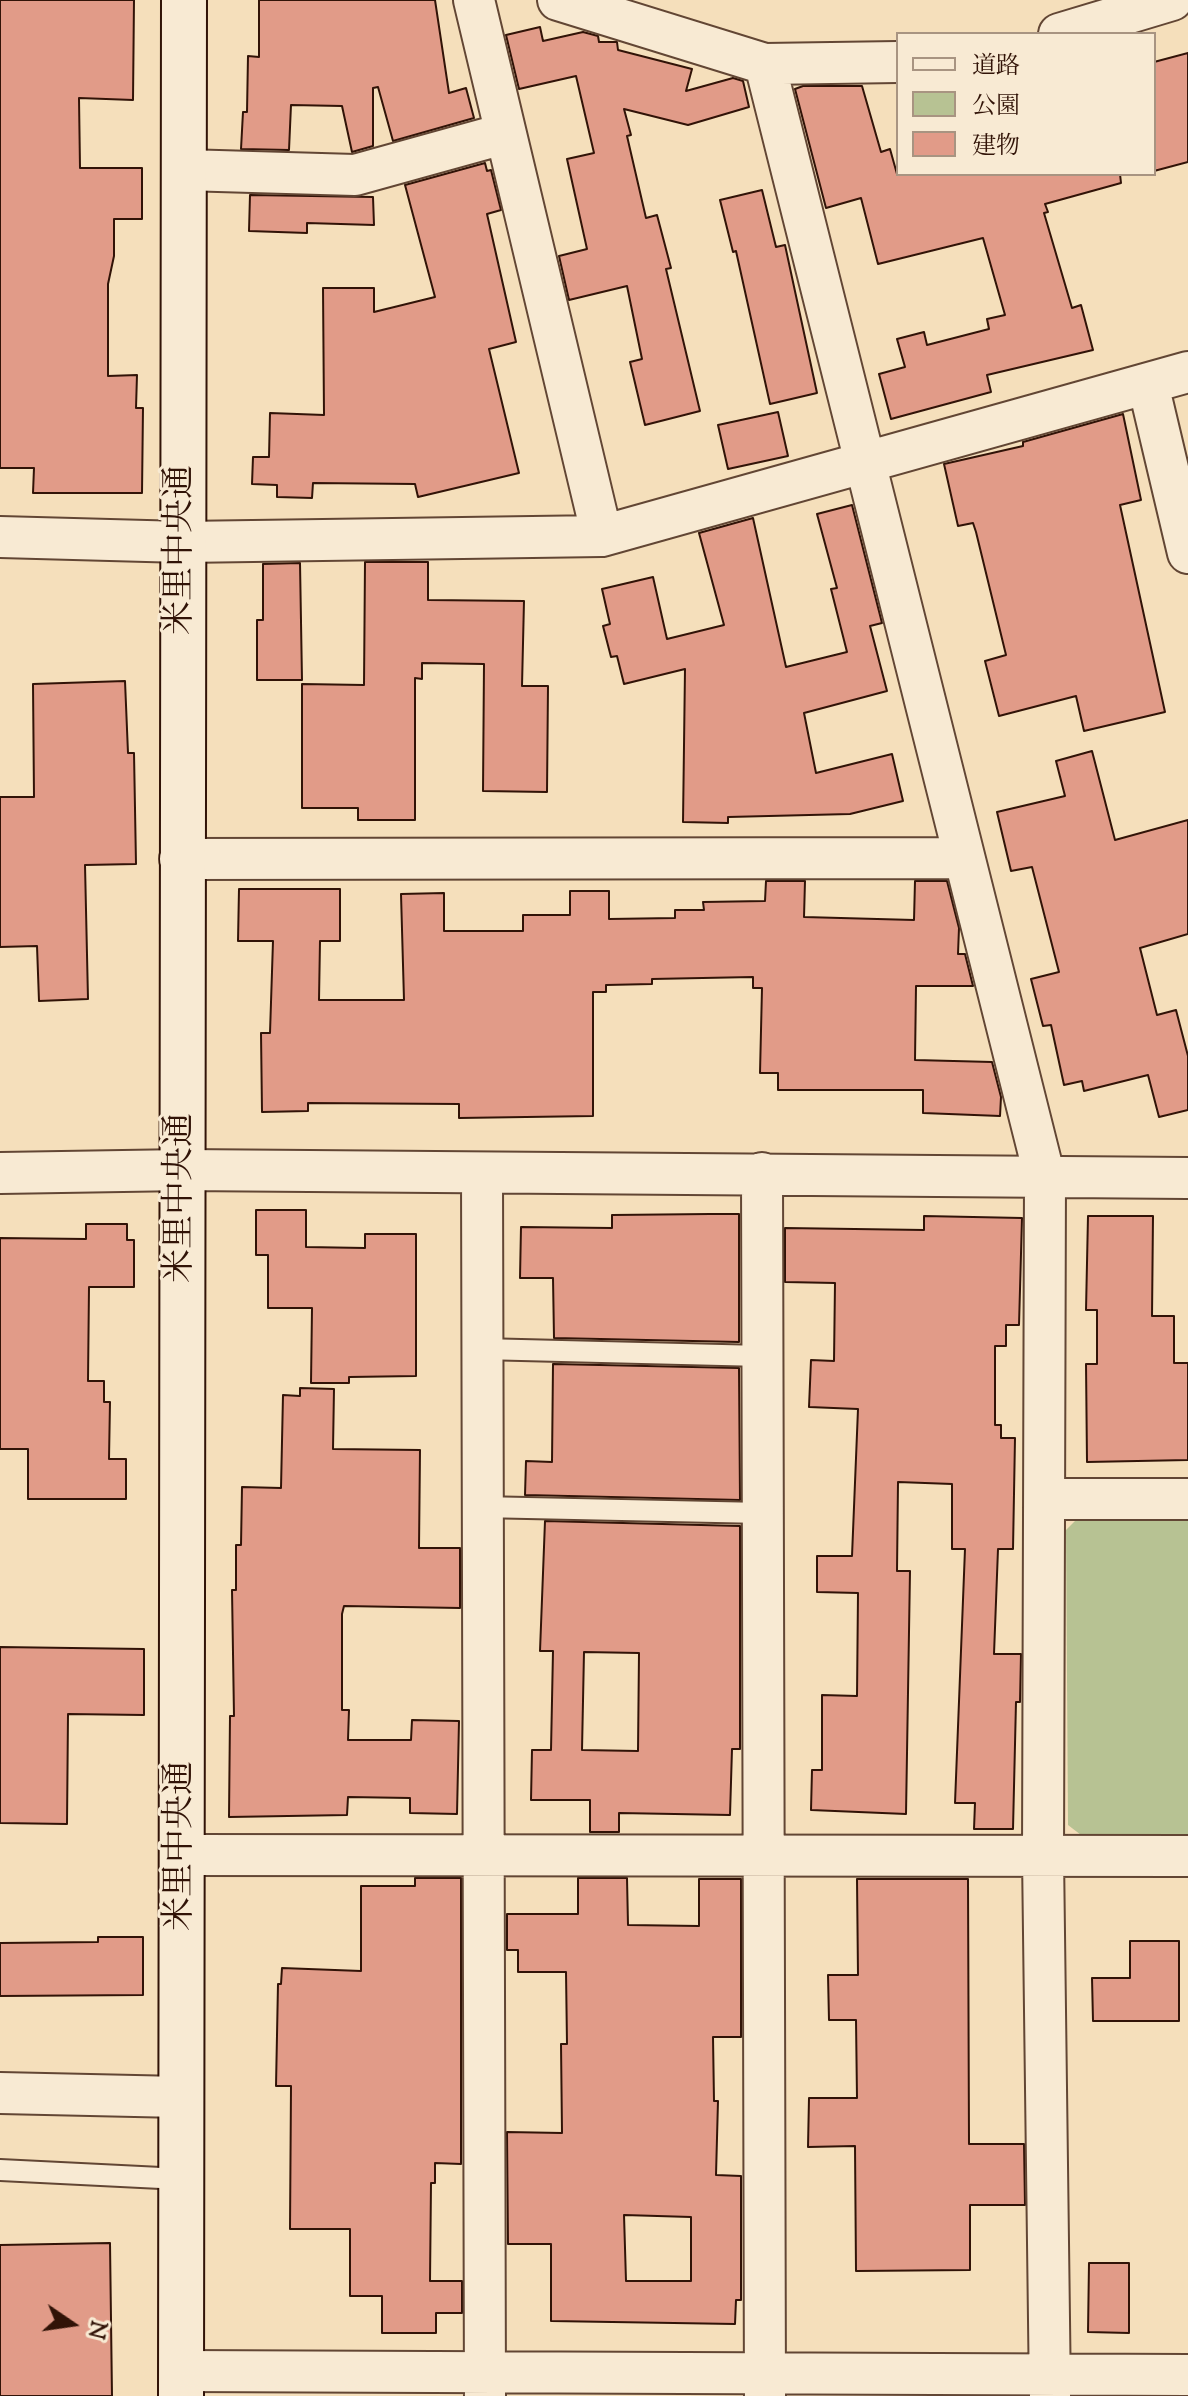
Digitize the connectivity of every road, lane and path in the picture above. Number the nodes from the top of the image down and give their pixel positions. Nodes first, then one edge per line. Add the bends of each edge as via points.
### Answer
1 (184, 0) edge
2 (474, 0) edge
3 (558, 0) edge
4 (1172, 0) edge
5 (1066, 32) edge
6 (896, 62) edge
7 (765, 64) junction
8 (503, 134) junction
9 (184, 170) junction
10 (1188, 372) edge
11 (1148, 384) junction
12 (868, 464) junction
13 (602, 536) junction
14 (0, 537) edge
15 (183, 542) junction
16 (1188, 553) edge
17 (963, 858) junction
18 (180, 859) junction
19 (184, 1170) junction
20 (0, 1173) edge
21 (482, 1173) junction
22 (762, 1173) junction
23 (1045, 1178) junction
24 (1188, 1178) edge
25 (481, 1349) junction
26 (762, 1356) junction
27 (1045, 1499) junction
28 (1188, 1499) edge
29 (480, 1507) junction
30 (763, 1513) junction
31 (765, 1853) junction
32 (183, 1855) junction
33 (482, 1855) junction
34 (1043, 1856) junction
35 (1188, 1856) edge
36 (0, 2093) edge
37 (180, 2097) junction
38 (0, 2170) edge
39 (181, 2179) junction
40 (1188, 2375) edge
41 (485, 2383) edge
42 (765, 2383) edge
43 (181, 2384) edge
44 (1050, 2385) edge

1 - 9 street, 米里中央通
2 - 8 street
3 - 7 street
4 - 5 street
6 - 7 street
7 - 12 street
8 - 9 street via 355,175
8 - 13 street
9 - 15 street, 米里中央通
10 - 11 street
11 - 12 street
11 - 16 street
12 - 13 street
12 - 17 street
13 - 15 street
14 - 15 street
15 - 18 street, 米里中央通
17 - 18 street
17 - 23 street
18 - 19 street, 米里中央通
19 - 20 street
19 - 21 street
19 - 32 street, 米里中央通
21 - 22 street
21 - 25 street
22 - 23 street
22 - 26 street
23 - 24 street
23 - 27 street
25 - 26 lane
25 - 29 street
26 - 30 street
27 - 28 street
27 - 34 street
29 - 30 lane
29 - 33 street
30 - 31 street
31 - 33 street
31 - 34 street
31 - 42 street
32 - 33 street
32 - 37 street, 米里中央通
33 - 41 street
34 - 35 street
34 - 44 street
36 - 37 street
37 - 39 street, 米里中央通
38 - 39 lane
39 - 43 street, 米里中央通
40 - 44 street
41 - 42 street
41 - 43 street
42 - 44 street

